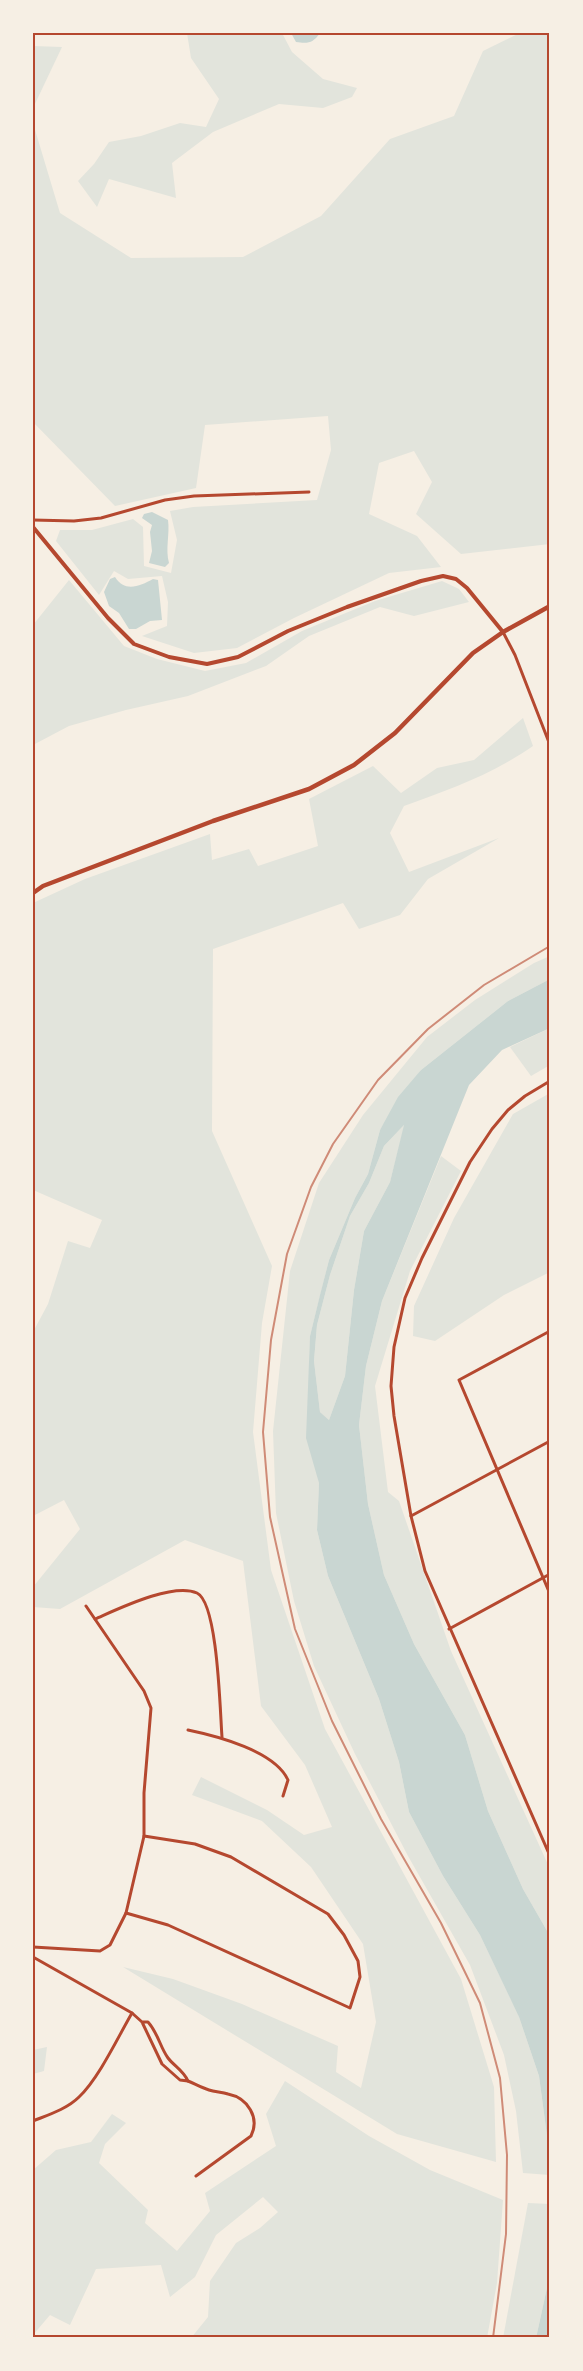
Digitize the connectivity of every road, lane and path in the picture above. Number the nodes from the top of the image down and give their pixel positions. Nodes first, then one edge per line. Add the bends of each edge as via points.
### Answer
1 (309, 492) dead end
2 (33, 520) edge
3 (33, 526) edge
4 (550, 606) edge
5 (503, 632) junction
6 (550, 746) edge
7 (33, 893) edge
8 (550, 1081) edge
9 (550, 1331) edge
10 (550, 1441) edge
11 (496, 1470) junction
12 (411, 1516) junction
13 (550, 1574) edge
14 (543, 1578) junction
15 (550, 1594) edge
16 (86, 1606) dead end
17 (95, 1619) junction
18 (449, 1629) junction
19 (188, 1730) dead end
20 (222, 1737) junction
21 (283, 1796) dead end
22 (144, 1836) junction
23 (550, 1856) edge
24 (126, 1912) junction
25 (33, 1947) edge
26 (33, 1957) edge
27 (132, 2013) junction
28 (142, 2022) junction
29 (188, 2080) junction
30 (33, 2121) edge
31 (196, 2176) dead end

1 - 2 street via 194,496 101,518
3 - 5 street via 100,609 134,644 169,657 207,664 238,657 358,603 443,576 467,588
4 - 5 main road
5 - 6 street
5 - 7 main road via 473,653 395,733 360,762 309,789 213,821
8 - 12 street via 516,1102 484,1140 405,1298 394,1347 391,1386
9 - 11 street via 459,1380
10 - 11 street
11 - 12 street
11 - 14 street
12 - 18 street via 425,1571
13 - 14 street
14 - 15 street
14 - 18 street
16 - 17 street
17 - 20 street via 162,1594 199,1594 206,1603 216,1648
17 - 22 street via 144,1690 151,1708
18 - 23 street
19 - 20 street
20 - 21 street via 278,1766 288,1780
22 - 24 street
22 - 24 street via 195,1844 231,1857 328,1914 358,1961 360,1977 350,2008 168,1925
24 - 25 street via 110,1946 100,1951
26 - 27 street
27 - 28 street
27 - 30 street via 79,2097
28 - 29 street via 155,2029 167,2056
28 - 29 street via 162,2064 180,2080
29 - 31 street via 210,2091 231,2094 246,2104 256,2127 251,2136

